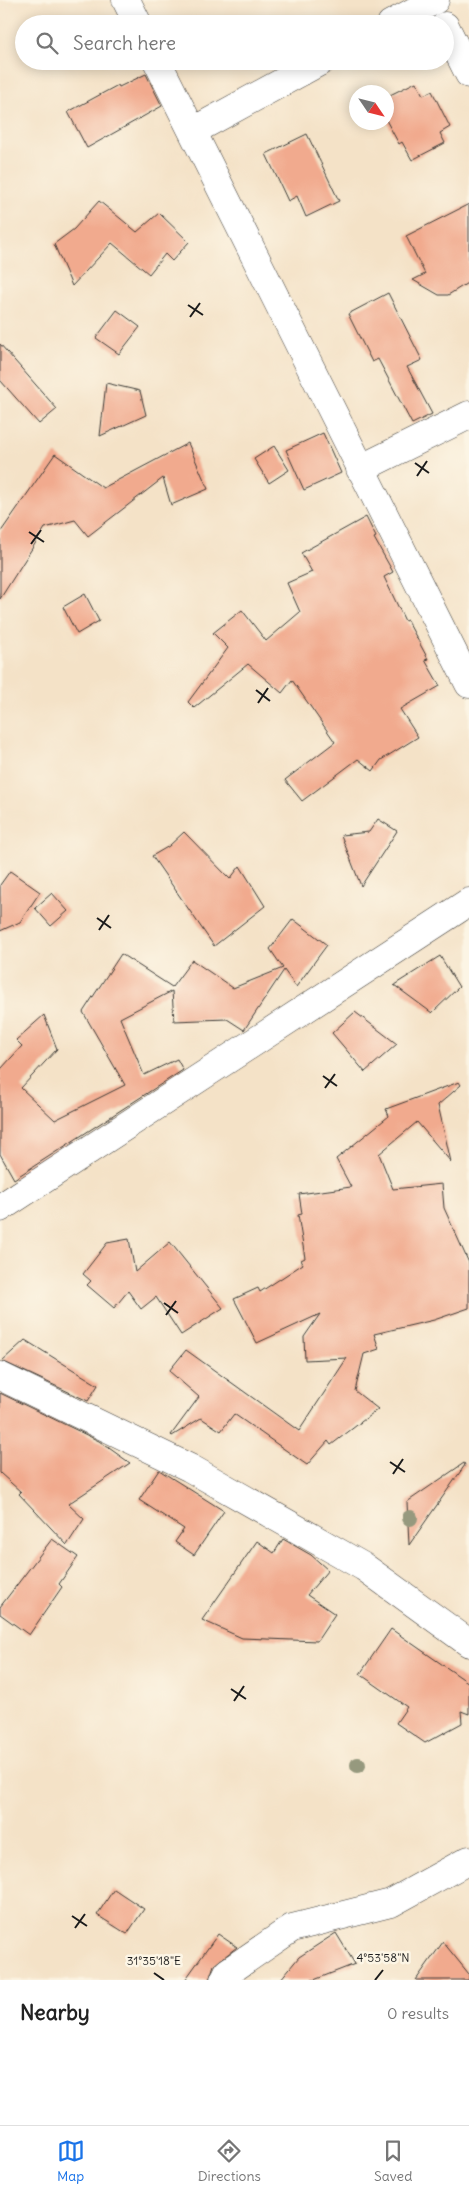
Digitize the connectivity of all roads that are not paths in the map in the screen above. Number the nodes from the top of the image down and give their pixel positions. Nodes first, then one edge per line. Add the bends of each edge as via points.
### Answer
1 (126, 0) edge
2 (438, 10) edge
3 (134, 15) edge
4 (421, 15) edge
5 (454, 43) edge
6 (162, 70) edge
7 (304, 70) edge
8 (469, 74) edge
9 (193, 130) junction
10 (469, 415) edge
11 (360, 469) junction
12 (469, 684) edge
13 (469, 902) edge
14 (0, 1208) edge
15 (0, 1376) edge
16 (469, 1643) edge
17 (469, 1860) edge
18 (224, 1980) edge

1 - 3 street
2 - 4 street
5 - 8 street
6 - 9 street
7 - 9 street
9 - 11 street
10 - 11 street
11 - 12 street
13 - 14 street
15 - 16 street via 190,1468 273,1515 364,1567
17 - 18 street via 391,1902 292,1928 228,1972

